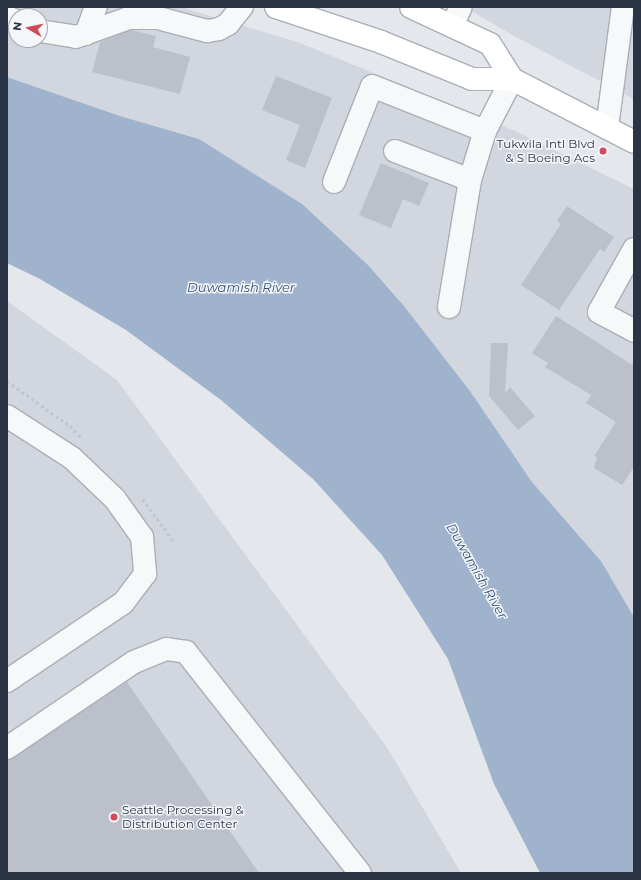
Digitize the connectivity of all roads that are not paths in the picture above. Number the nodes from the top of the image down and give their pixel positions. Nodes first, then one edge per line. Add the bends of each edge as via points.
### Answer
1 (96, 7) edge
2 (242, 7) edge
3 (276, 7) edge
4 (411, 7) edge
5 (623, 7) edge
6 (143, 12) edge
7 (457, 17) edge
8 (48, 33) edge
9 (86, 34) junction
10 (512, 79) junction
11 (607, 128) junction
12 (485, 131) junction
13 (634, 142) edge
14 (395, 151) dead end
15 (470, 180) junction
16 (334, 182) dead end
17 (634, 249) edge
18 (449, 307) dead end
19 (634, 330) edge
20 (7, 416) edge
21 (7, 681) edge
22 (7, 748) edge
23 (360, 873) edge

1 - 9 lane
2 - 6 lane via 228,24 207,31
3 - 10 main road via 381,42 472,79
4 - 7 main road
5 - 11 lane
6 - 9 lane
7 - 10 main road via 490,44
8 - 9 lane via 63,37
10 - 11 main road
10 - 12 lane
11 - 13 main road
12 - 15 lane
12 - 16 lane via 372,86
14 - 15 lane
15 - 18 lane
17 - 19 lane via 599,312
20 - 21 lane via 72,458 115,499 142,537 145,574 123,603
22 - 23 lane via 134,662 167,649 186,652

